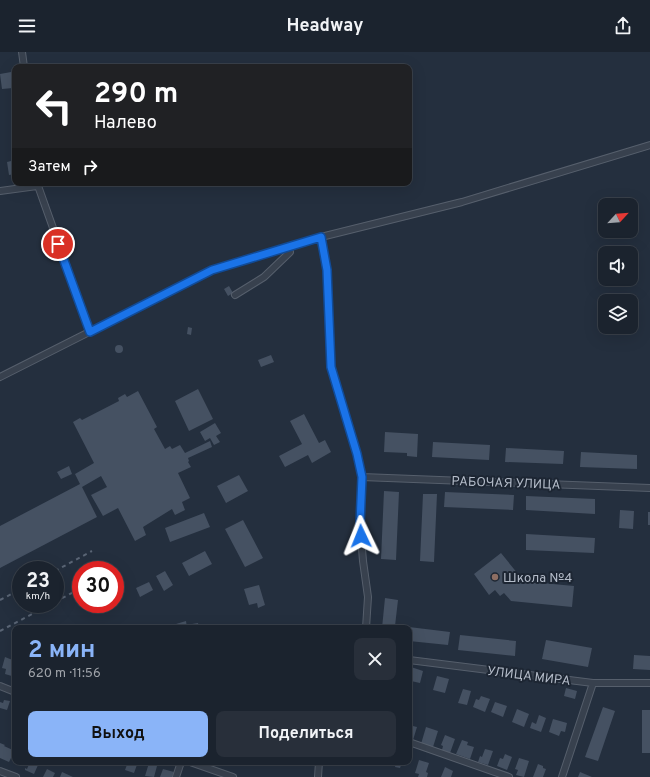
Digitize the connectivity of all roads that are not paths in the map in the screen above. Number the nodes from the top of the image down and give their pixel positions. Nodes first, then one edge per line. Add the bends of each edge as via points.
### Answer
1 (22, 52) edge
2 (24, 64) edge
3 (650, 145) edge
4 (31, 186) edge
5 (37, 186) edge
6 (0, 191) edge
7 (321, 237) junction
8 (288, 247) junction
9 (235, 295) dead end
10 (90, 332) junction
11 (0, 377) edge
12 (362, 477) junction
13 (650, 488) edge
14 (366, 625) edge
15 (412, 660) edge
16 (593, 683) junction
17 (650, 683) edge
18 (0, 686) edge
19 (12, 691) edge
20 (412, 743) edge
21 (180, 765) edge
22 (199, 765) edge
23 (319, 765) edge
24 (0, 771) edge
25 (1, 777) edge
26 (16, 777) edge
27 (176, 777) edge
28 (233, 777) edge
29 (318, 777) edge
30 (509, 777) edge
31 (562, 777) edge

1 - 2 street
3 - 7 street via 462,202
4 - 6 street
5 - 10 street
7 - 8 street
7 - 12 street via 327,270 331,367
8 - 9 street via 290,252 264,277
8 - 10 street via 212,270
10 - 11 street
12 - 13 street, РАБОЧАЯ УЛИЦА
12 - 14 street via 360,524 362,562 368,597
15 - 16 street, УЛИЦА МИРА
16 - 17 street, УЛИЦА МИРА
16 - 31 street
18 - 19 street
20 - 30 street
21 - 27 street
22 - 28 street
23 - 29 street
24 - 25 street
24 - 26 street

